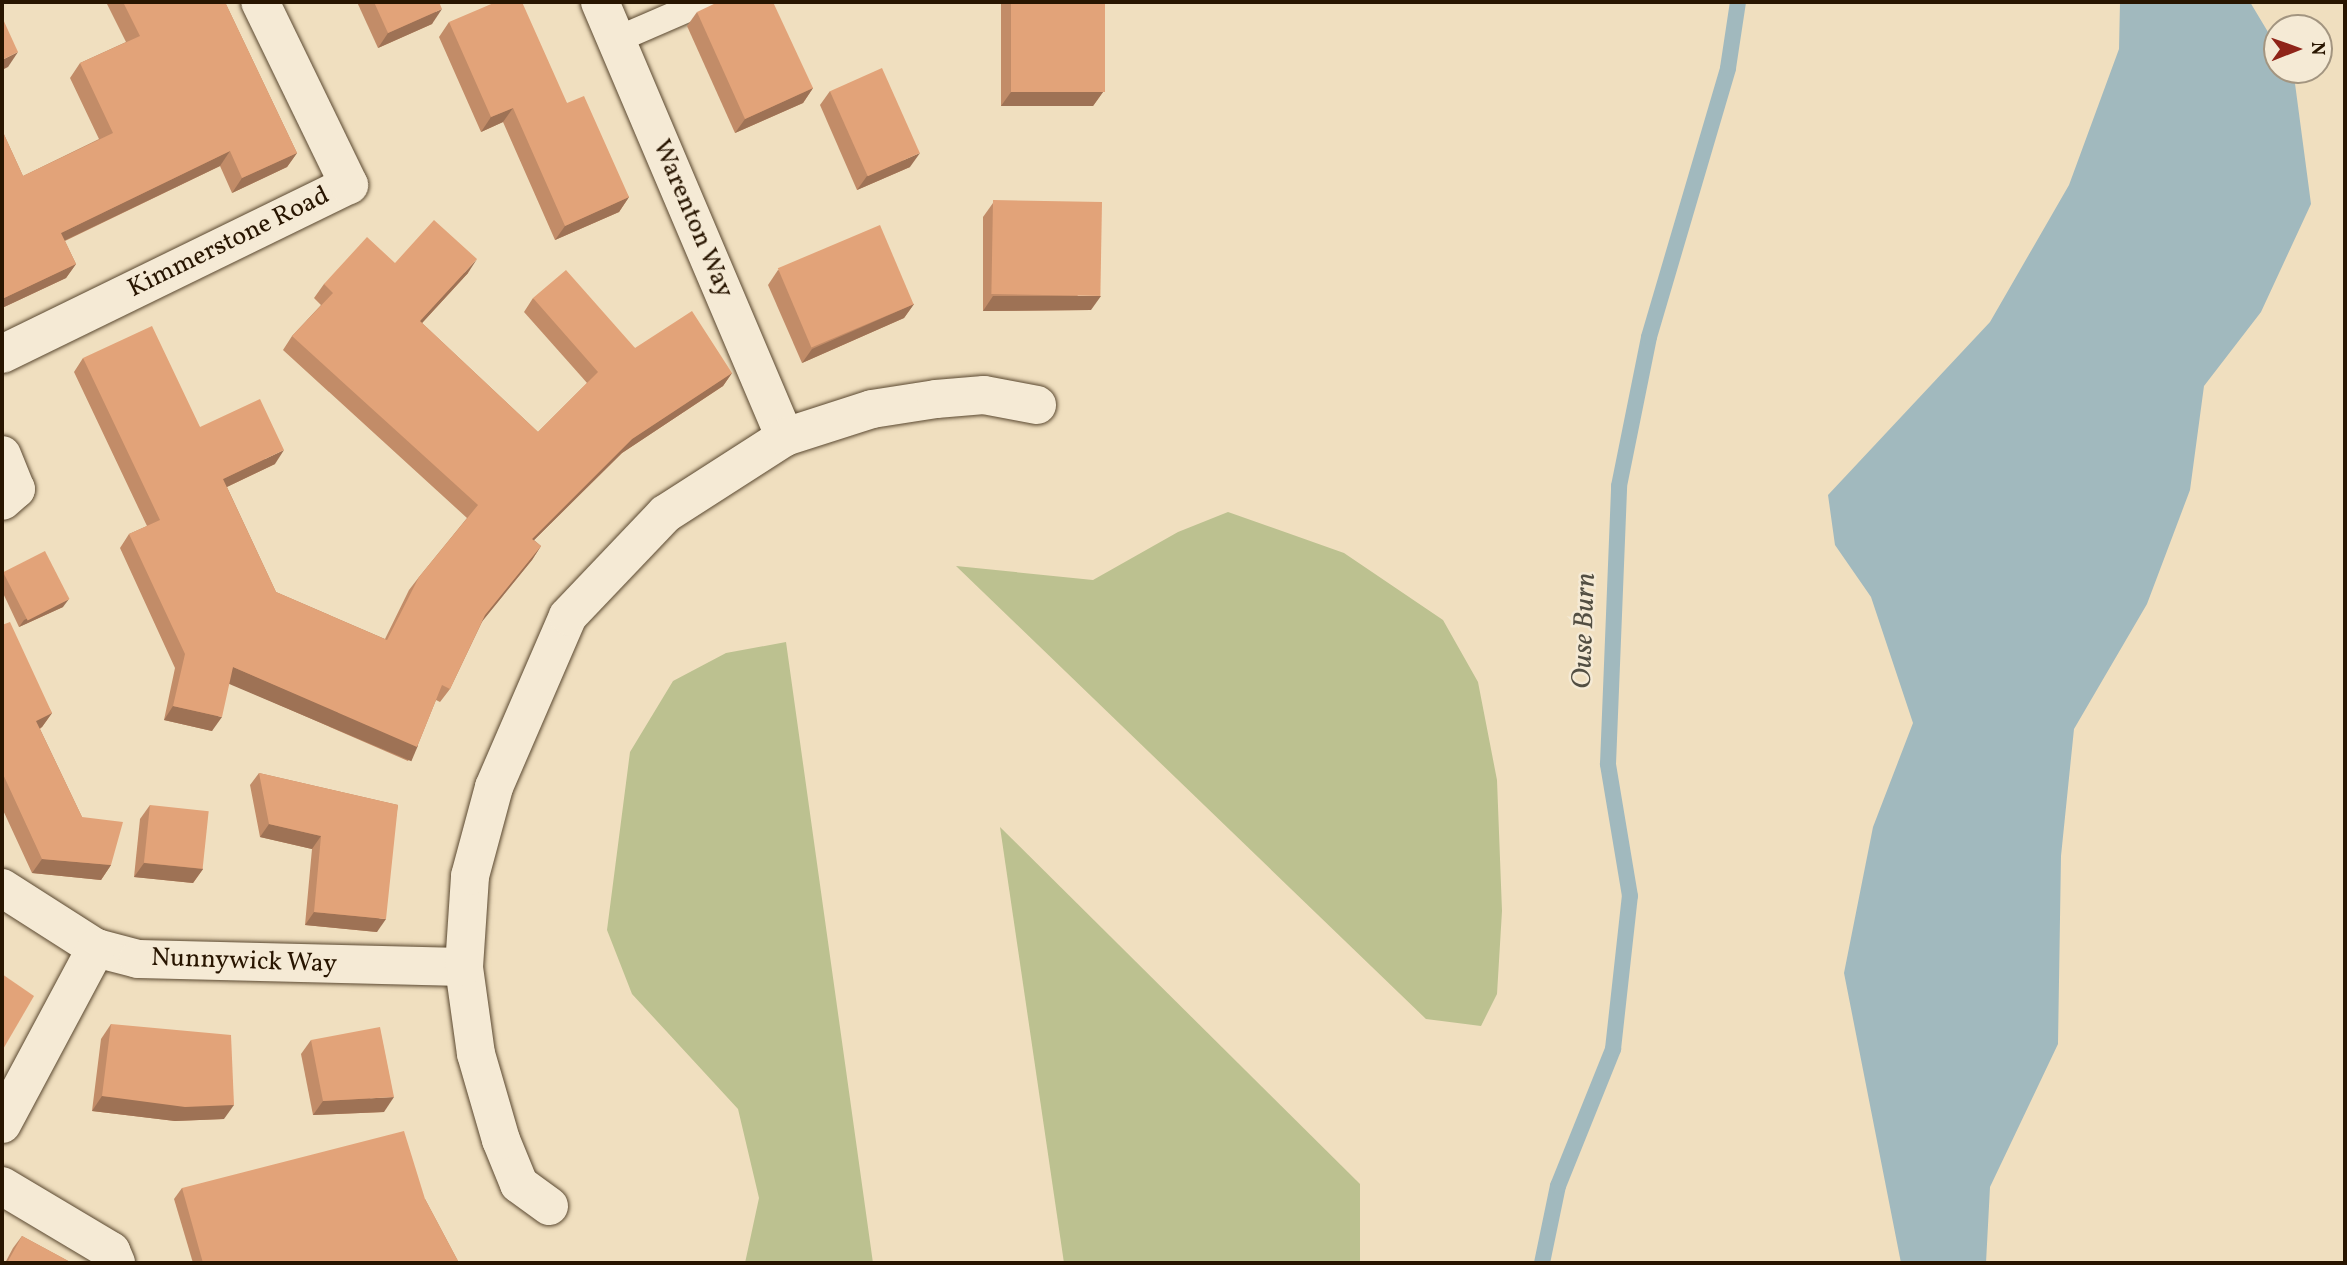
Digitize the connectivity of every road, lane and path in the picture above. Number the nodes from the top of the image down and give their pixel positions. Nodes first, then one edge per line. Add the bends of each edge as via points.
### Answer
1 (260, 2) edge
2 (600, 2) edge
3 (704, 2) edge
4 (616, 40) junction
5 (2, 354) edge
6 (1038, 405) dead end
7 (785, 437) junction
8 (2, 455) edge
9 (2, 500) edge
10 (2, 888) edge
11 (96, 948) junction
12 (464, 967) junction
13 (2, 1124) edge
14 (2, 1186) edge
15 (549, 1206) dead end
16 (116, 1263) edge

1 - 5 street, Kimmerstone Road via 349,185
2 - 4 street, Warenton Way
3 - 4 lane
4 - 7 street, Warenton Way
6 - 7 street via 984,395 936,398 872,409
7 - 12 street via 665,514 568,616 495,787 470,876
8 - 9 street via 16,489
10 - 11 street, Nunnywick Way
11 - 12 street, Nunnywick Way via 190,963
11 - 13 street
12 - 15 street via 476,1054 501,1140 519,1184
14 - 16 street via 111,1251

